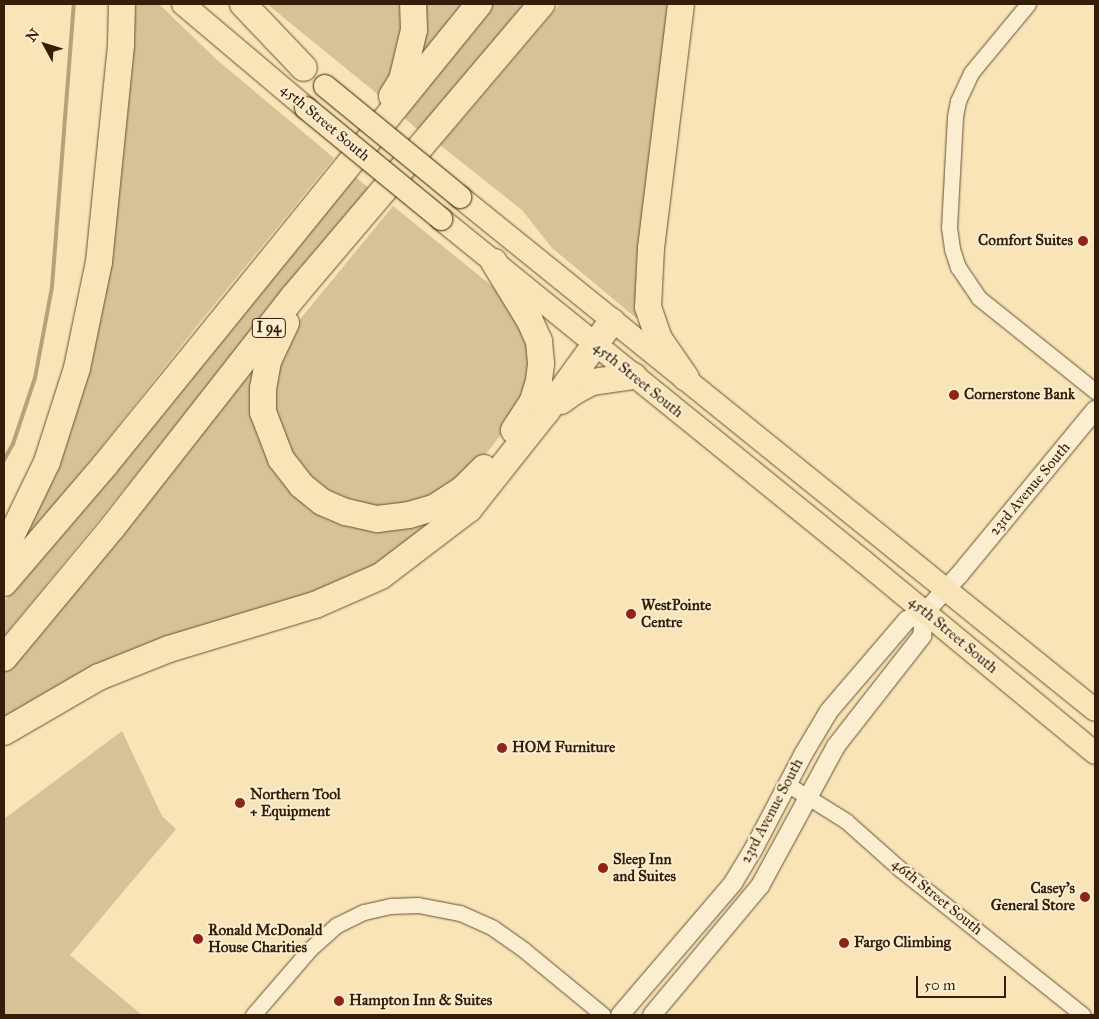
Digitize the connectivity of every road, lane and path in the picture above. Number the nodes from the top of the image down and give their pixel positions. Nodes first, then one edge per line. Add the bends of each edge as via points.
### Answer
1 (122, 4) edge
2 (183, 4) edge
3 (229, 4) edge
4 (244, 4) edge
5 (413, 4) edge
6 (479, 4) edge
7 (542, 4) edge
8 (681, 4) edge
9 (1028, 4) edge
10 (304, 68) junction
11 (331, 186) junction
12 (494, 262) junction
13 (319, 267) junction
14 (612, 321) junction
15 (595, 345) junction
16 (634, 376) junction
17 (686, 378) junction
18 (1095, 391) edge
19 (1095, 410) edge
20 (546, 412) junction
21 (4, 551) edge
22 (4, 583) edge
23 (946, 588) junction
24 (925, 612) junction
25 (4, 658) edge
26 (1095, 710) edge
27 (4, 732) edge
28 (1095, 753) edge
29 (788, 784) junction
30 (809, 798) junction
31 (253, 1015) edge
32 (603, 1015) edge
33 (620, 1015) edge
34 (652, 1015) edge
35 (1083, 1015) edge

1 - 21 highway via 99,262 77,368 47,462
2 - 12 main road, 45th Street South, bridge
3 - 10 main road, 45th Street South
4 - 10 highway
5 - 11 highway via 414,30 402,80
6 - 11 highway, I 94
7 - 13 highway, I 94
8 - 17 highway via 651,248 648,307 659,339
9 - 18 street via 971,74 958,101 949,227 952,249 958,267 980,298
10 - 14 main road, 45th Street South, bridge
11 - 22 highway, I 94 via 105,465
12 - 13 highway via 539,341 541,364 533,401 477,476 462,490 434,508 377,519 322,502 301,485 281,459 263,412 268,361
12 - 15 main road, 45th Street South
13 - 25 highway, I 94 via 112,528
14 - 15 highway
14 - 17 main road, 45th Street South
15 - 16 main road, 45th Street South
15 - 20 highway
16 - 20 highway via 592,382
16 - 24 main road, 45th Street South
17 - 23 main road, 45th Street South
19 - 23 street, 23rd Avenue South
20 - 27 highway via 469,509 381,576 315,605 169,649 99,677
23 - 24 street, 23rd Avenue South
23 - 26 main road, 45th Street South
24 - 28 main road, 45th Street South
24 - 29 street, 23rd Avenue South via 906,620 829,711
24 - 30 street, 23rd Avenue South via 922,636 836,746
29 - 30 street, 46th Street South
29 - 33 street, 23rd Avenue South via 733,883
30 - 34 street, 23rd Avenue South via 760,886
30 - 35 street, 46th Street South via 846,820 900,869
31 - 32 street via 310,949 337,925 364,912 418,905 460,912 493,928

